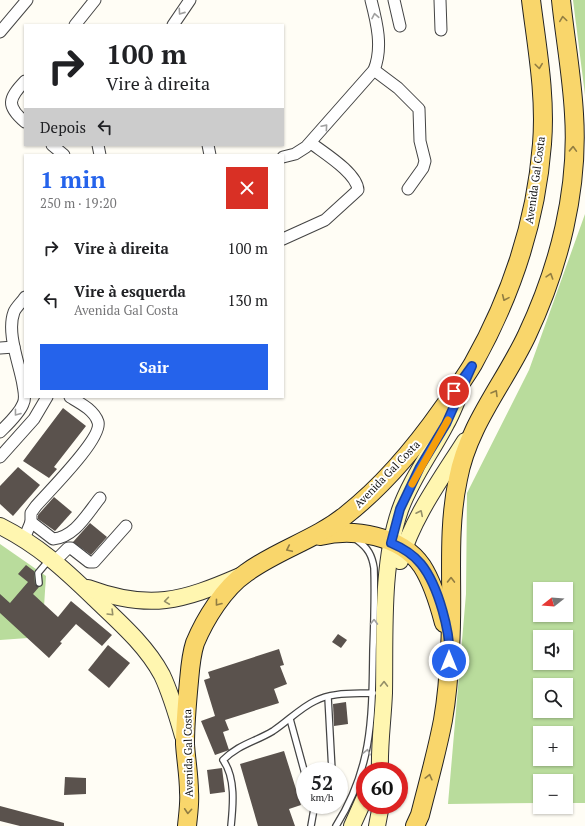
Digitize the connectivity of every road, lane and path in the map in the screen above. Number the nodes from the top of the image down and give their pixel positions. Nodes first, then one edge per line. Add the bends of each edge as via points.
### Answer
1 (27, 0) edge
2 (94, 0) edge
3 (190, 0) edge
4 (371, 0) edge
5 (394, 0) edge
6 (440, 0) edge
7 (531, 0) edge
8 (561, 0) edge
9 (76, 24) edge
10 (174, 24) edge
11 (400, 26) dead end
12 (441, 30) dead end
13 (0, 32) edge
14 (374, 70) junction
15 (24, 82) edge
16 (24, 121) edge
17 (311, 143) junction
18 (53, 146) edge
19 (63, 154) edge
20 (284, 157) edge
21 (408, 189) dead end
22 (284, 239) edge
23 (24, 300) edge
24 (19, 313) edge
25 (14, 347) junction
26 (0, 348) edge
27 (472, 366) junction
28 (23, 374) edge
29 (24, 386) edge
30 (25, 398) edge
31 (46, 398) edge
32 (71, 398) edge
33 (475, 426) junction
34 (0, 432) edge
35 (0, 457) edge
36 (100, 498) dead end
37 (30, 522) junction
38 (0, 526) edge
39 (126, 526) dead end
40 (338, 533) junction
41 (313, 538) junction
42 (24, 539) junction
43 (397, 545) junction
44 (53, 559) junction
45 (244, 574) junction
46 (39, 583) dead end
47 (84, 586) junction
48 (450, 647) junction
49 (372, 693) junction
50 (328, 697) junction
51 (290, 719) junction
52 (185, 744) junction
53 (379, 751) junction
54 (302, 762) edge
55 (332, 762) edge
56 (376, 762) edge
57 (380, 762) edge
58 (313, 814) edge
59 (357, 814) edge
60 (379, 814) edge
61 (418, 822) edge
62 (187, 826) edge
63 (231, 826) edge
64 (311, 826) edge
65 (336, 826) edge
66 (352, 826) edge
67 (377, 826) edge

1 - 13 street
2 - 9 street
3 -> 10 street
14 -> 4 street via 379,44
5 - 11 street
6 - 12 street
7 -> 27 main road, Avenida Gal Costa via 542,100 542,143 533,214 506,297
33 -> 8 main road via 524,341 538,311 558,253 566,218 573,177 574,116
17 -> 14 street
14 - 21 street via 419,108 420,141 425,161
15 - 16 street via 14,92 11,103 12,110
17 - 20 street via 295,154
17 - 22 street via 353,176 358,190 325,220
18 - 19 street
23 - 24 street
24 - 25 street via 12,330
25 - 26 street
25 - 28 street
27 - 41 main road, Avenida Gal Costa via 422,437 398,466 345,516
27 - 43 main road via 446,424 420,467 400,509
28 -> 29 street
30 -> 34 street via 23,404
31 - 35 street via 34,419
32 - 37 street via 92,413 98,422 97,433 83,453 36,506 31,513
43 -> 33 main road
48 -> 33 main road via 453,506 458,477
36 - 37 street via 73,530 62,538 53,539
37 - 42 street
38 - 42 main road
39 - 44 street via 94,562 89,562 71,548
40 - 41 main road
40 - 43 main road via 367,534
49 -> 40 lane via 375,578 373,560 366,546
41 -> 45 main road, Avenida Gal Costa
42 - 44 main road
43 - 48 main road via 421,565 428,577 440,607
53 -> 43 main road via 383,718 386,607
44 - 46 lane via 38,573
44 - 47 main road
45 -> 47 main road via 211,588 164,601 144,602 112,597
45 -> 52 main road, Avenida Gal Costa via 212,610 194,644 186,705
47 -> 52 main road via 127,630 161,675 173,703
61 -> 48 main road via 443,719
49 - 50 lane
65 -> 49 lane via 360,778 371,730
50 - 51 lane via 315,701
50 - 55 lane
51 - 54 lane
51 - 63 lane via 271,732 242,744 223,760 228,766 234,801
52 -> 62 main road, Avenida Gal Costa via 189,794
53 - 56 main road
53 - 57 main road
58 - 64 lane
59 - 66 main road
60 - 67 main road

